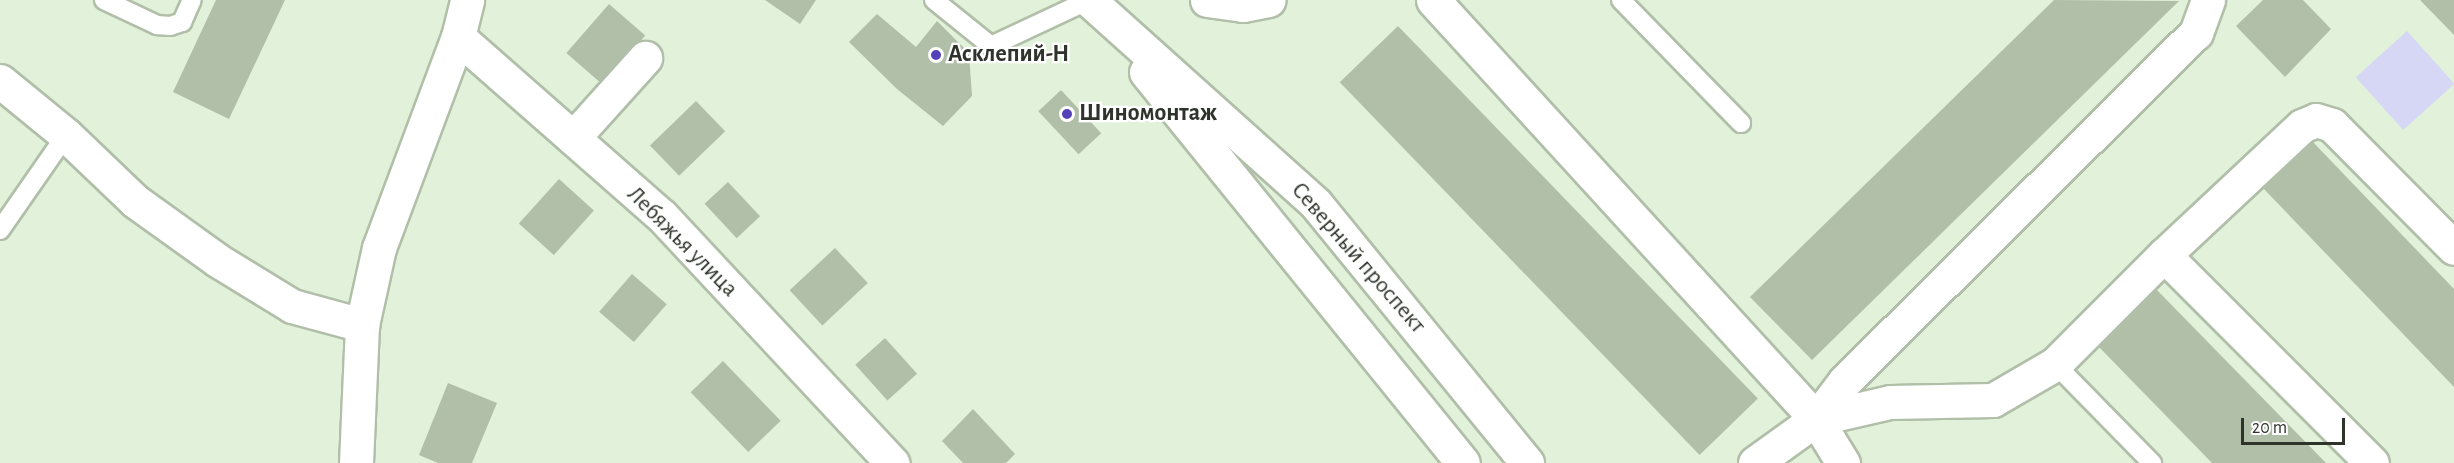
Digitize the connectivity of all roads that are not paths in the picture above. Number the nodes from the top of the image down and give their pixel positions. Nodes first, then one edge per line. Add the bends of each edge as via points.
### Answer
1 (104, 0) edge
2 (192, 0) edge
3 (467, 0) edge
4 (934, 0) edge
5 (1089, 0) edge
6 (1207, 0) edge
7 (1269, 0) edge
8 (1433, 0) edge
9 (1621, 0) edge
10 (2208, 0) edge
11 (458, 37) junction
12 (645, 58) dead end
13 (0, 81) edge
14 (1741, 123) dead end
15 (66, 135) junction
16 (573, 138) junction
17 (0, 230) edge
18 (2454, 248) edge
19 (2164, 255) junction
20 (362, 325) junction
21 (2055, 364) junction
22 (1816, 418) junction
23 (356, 463) edge
24 (892, 463) edge
25 (1463, 463) edge
26 (1527, 463) edge
27 (1755, 463) edge
28 (1843, 463) edge
29 (2152, 463) edge
30 (2372, 463) edge

1 - 2 lane via 157,26 182,22
3 - 11 street
4 - 5 lane via 991,46
5 - 25 street, Северный проспект via 1276,237
5 - 26 street, Северный проспект via 1316,204
6 - 7 street via 1243,4
8 - 22 street
9 - 14 lane
10 - 22 street via 2196,33 1854,373
11 - 16 street, Лебяжья улица
11 - 20 street via 379,248
12 - 16 street
13 - 15 street
15 - 17 lane
15 - 20 street via 135,201 216,260 292,306
16 - 24 street, Лебяжья улица via 662,216
18 - 19 street via 2332,124 2316,120 2302,126
19 - 21 street
19 - 30 street
20 - 23 street
21 - 22 street via 1993,400 1890,402
21 - 29 lane
22 - 27 street
22 - 28 street

